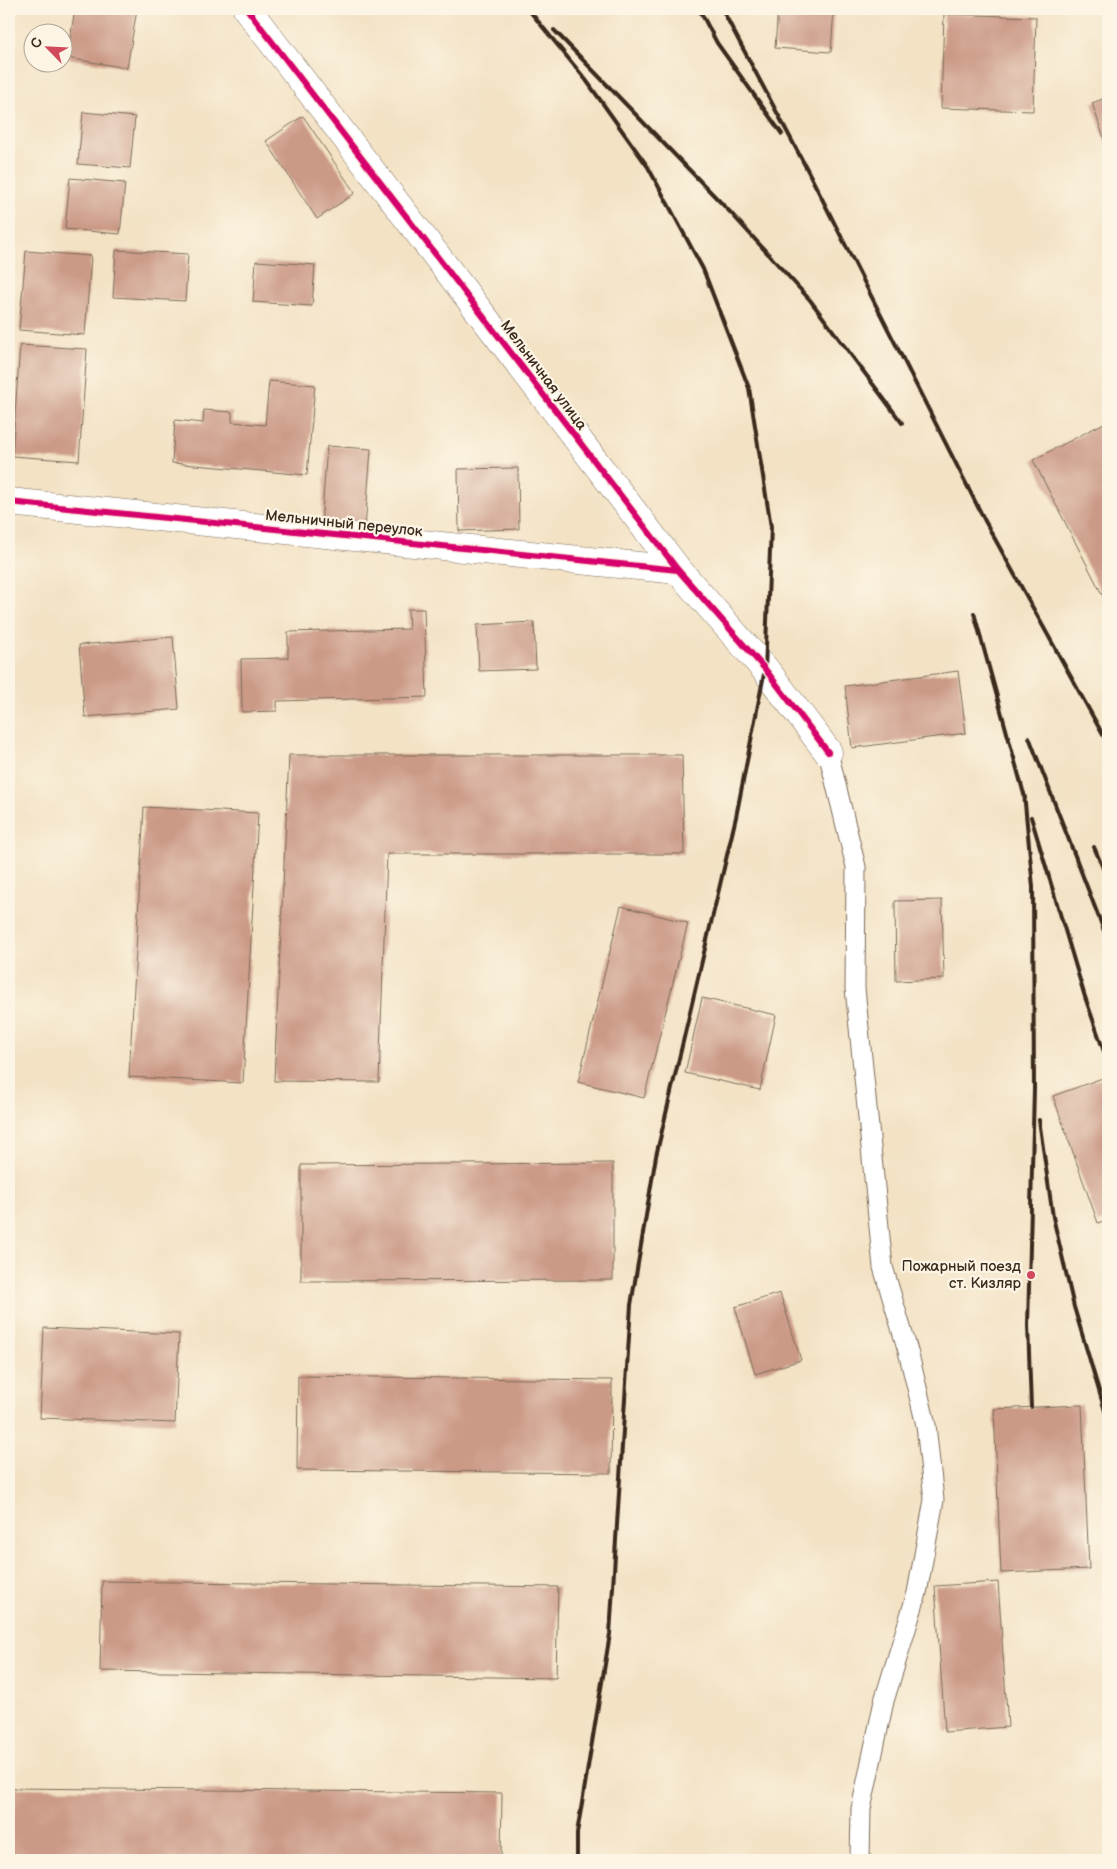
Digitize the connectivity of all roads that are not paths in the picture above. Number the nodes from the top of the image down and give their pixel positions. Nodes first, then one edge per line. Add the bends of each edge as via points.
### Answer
1 (247, 9) edge
2 (9, 502) edge
3 (678, 570) junction
4 (828, 752) joint
5 (860, 1860) edge

1 - 3 street, Мельничная улица
2 - 3 street, Мельничный переулок
3 - 4 street, Мельничная улица via 766,669
4 - 5 lane via 856,867 855,988 883,1267 926,1424 934,1500 917,1593 884,1701 861,1809

